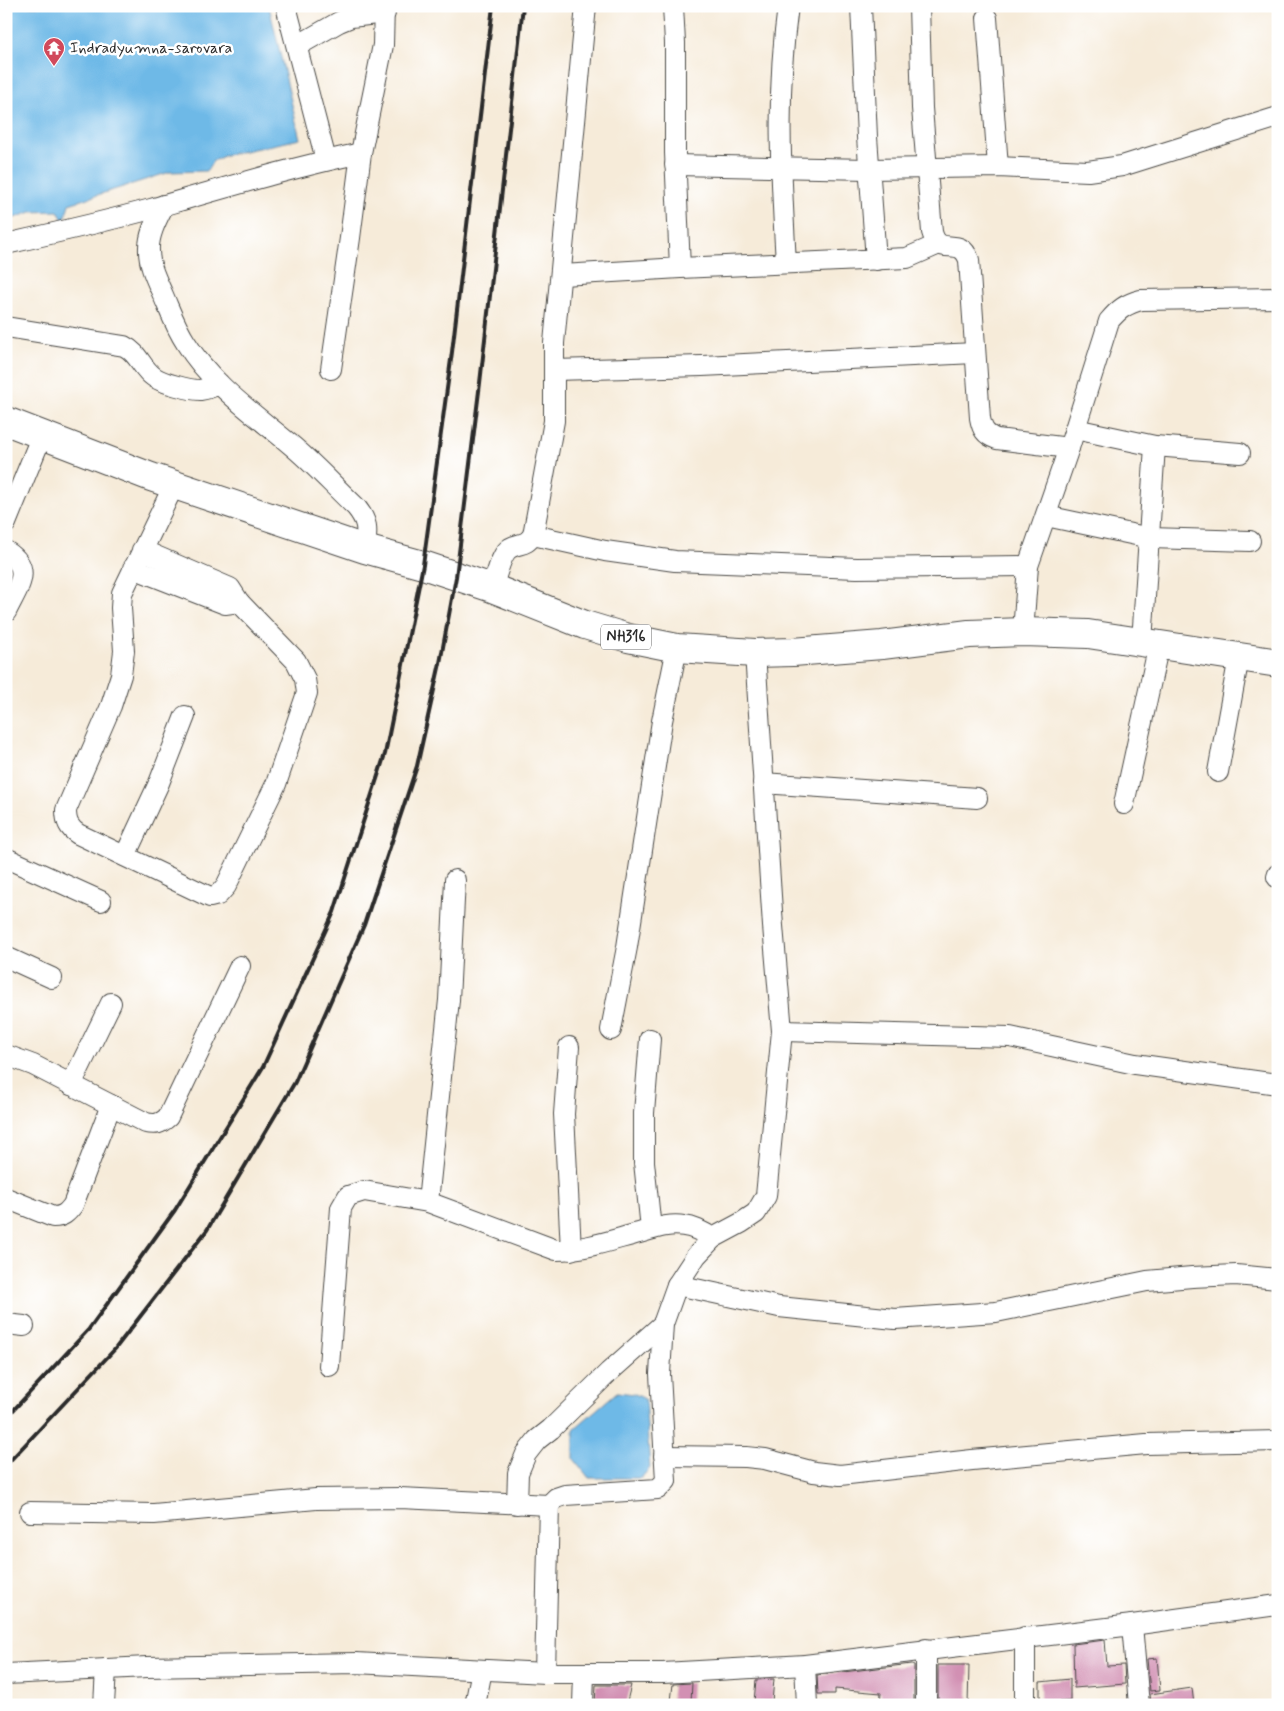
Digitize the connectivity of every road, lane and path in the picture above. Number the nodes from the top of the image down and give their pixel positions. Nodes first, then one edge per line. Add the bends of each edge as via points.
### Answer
1 (286, 6) edge
2 (586, 6) edge
3 (673, 6) edge
4 (788, 6) edge
5 (861, 6) edge
6 (919, 6) edge
7 (385, 10) edge
8 (987, 18) dead end
9 (297, 46) junction
10 (1278, 117) edge
11 (361, 153) junction
12 (326, 160) junction
13 (675, 166) junction
14 (998, 167) junction
15 (780, 168) junction
16 (927, 168) junction
17 (869, 169) junction
18 (164, 205) junction
19 (6, 244) edge
20 (939, 244) junction
21 (876, 260) junction
22 (786, 263) junction
23 (680, 268) junction
24 (562, 275) junction
25 (1278, 298) edge
26 (6, 327) edge
27 (975, 353) junction
28 (331, 369) dead end
29 (554, 370) junction
30 (219, 384) junction
31 (6, 421) edge
32 (42, 435) junction
33 (1072, 438) junction
34 (1156, 446) junction
35 (1240, 453) dead end
36 (174, 485) junction
37 (1046, 516) junction
38 (6, 523) edge
39 (533, 535) junction
40 (1150, 538) junction
41 (1250, 542) dead end
42 (365, 549) junction
43 (6, 551) edge
44 (138, 559) junction
45 (1028, 566) junction
46 (492, 588) junction
47 (6, 612) edge
48 (1022, 632) junction
49 (1151, 643) junction
50 (677, 648) junction
51 (755, 653) junction
52 (1239, 657) junction
53 (1278, 663) edge
54 (185, 716) dead end
55 (1218, 772) dead end
56 (763, 783) junction
57 (977, 798) dead end
58 (1124, 804) dead end
59 (125, 856) junction
60 (6, 858) edge
61 (455, 880) dead end
62 (100, 901) dead end
63 (6, 957) edge
64 (240, 966) dead end
65 (52, 978) dead end
66 (111, 1003) dead end
67 (611, 1030) dead end
68 (782, 1031) junction
69 (650, 1039) dead end
70 (569, 1047) dead end
71 (6, 1055) edge
72 (71, 1084) junction
73 (1278, 1084) edge
74 (111, 1105) junction
75 (6, 1198) edge
76 (428, 1202) junction
77 (651, 1229) junction
78 (713, 1238) junction
79 (571, 1250) junction
80 (1278, 1278) edge
81 (677, 1285) junction
82 (663, 1324) junction
83 (329, 1366) dead end
84 (1278, 1441) edge
85 (664, 1456) junction
86 (517, 1504) junction
87 (549, 1505) junction
88 (30, 1512) dead end
89 (1278, 1604) edge
90 (1132, 1624) junction
91 (1025, 1637) junction
92 (926, 1649) junction
93 (805, 1665) junction
94 (106, 1669) junction
95 (482, 1670) junction
96 (545, 1673) junction
97 (584, 1673) junction
98 (6, 1674) edge
99 (104, 1705) edge
100 (475, 1705) edge
101 (583, 1705) edge
102 (807, 1705) edge
103 (926, 1705) edge
104 (1025, 1705) edge
105 (1139, 1705) edge

1 - 9 street
2 - 24 street
3 - 13 street
4 - 15 street via 779,99
5 - 17 street
6 - 16 street
7 - 9 street via 351,17
7 - 11 street via 383,45
8 - 14 street
9 - 12 street
10 - 14 street via 1103,170
11 - 12 street
11 - 28 street
12 - 18 street
13 - 15 street
13 - 23 street
14 - 16 street
15 - 17 street
15 - 22 street
16 - 17 street
16 - 20 street via 932,232
17 - 21 street
18 - 19 street
18 - 30 street via 150,237 148,252 152,269 186,343
20 - 21 street via 907,258
20 - 27 street via 962,248 969,260
21 - 22 street
22 - 23 street
23 - 24 street
24 - 29 street
25 - 33 street via 1141,300 1128,304 1110,322
26 - 30 street via 124,346 132,349 153,377 162,381 197,390
27 - 29 street
27 - 33 street via 980,418 988,436 997,439
29 - 39 street via 554,421
30 - 42 street via 292,445 356,507 367,526
31 - 32 highway, NH316
32 - 36 highway, NH316
32 - 38 street
33 - 34 street
33 - 37 street
34 - 35 street
34 - 40 street
36 - 42 highway, NH316
36 - 44 street
37 - 40 street
37 - 45 street
39 - 45 street via 605,551 675,561 857,568
39 - 46 street via 528,542 506,551
40 - 41 street
40 - 49 street
42 - 46 highway, NH316
43 - 47 street via 21,563 23,574
44 - 59 street via 122,593 124,651 121,675 66,810 70,828
44 - 59 street via 230,588 239,602 296,660 305,679 306,693 276,784 226,886 218,894 210,897 202,894
45 - 48 street
46 - 50 highway, NH316 via 585,625
48 - 49 highway, NH316 via 1088,634
48 - 51 highway, NH316
49 - 52 highway, NH316
49 - 58 street
50 - 51 highway, NH316
50 - 67 street
51 - 56 street
52 - 53 highway, NH316
52 - 55 street
54 - 59 street
56 - 57 street
56 - 68 street
60 - 62 street
61 - 76 street via 449,1000
63 - 65 street
64 - 74 street via 168,1117 154,1125
66 - 72 street
68 - 73 street via 1010,1037 1136,1064
68 - 78 street via 766,1196 756,1213
69 - 77 street via 644,1162
70 - 79 street via 564,1114
71 - 72 street
72 - 74 street
74 - 75 street via 67,1214 53,1216
76 - 79 street via 556,1250
76 - 83 street via 364,1191 348,1196 341,1208
77 - 78 street via 683,1225
77 - 79 street
78 - 81 street via 696,1256
80 - 81 street via 1192,1277 1147,1281 996,1312 895,1319 779,1307
81 - 82 street
82 - 85 street via 660,1374
82 - 86 street via 537,1440 526,1454 518,1473
84 - 85 street via 1146,1444 840,1475 765,1459
85 - 87 street via 666,1481 658,1489 565,1495
86 - 87 street
86 - 88 street via 400,1498 316,1499 154,1514
87 - 96 street
89 - 90 street
90 - 91 street
90 - 105 street
91 - 92 street
91 - 104 street
92 - 93 street
92 - 103 street
93 - 97 street via 663,1673
93 - 102 street
94 - 95 street via 356,1663
94 - 98 street
94 - 99 street
95 - 96 street
95 - 100 street
96 - 97 street
97 - 101 street

